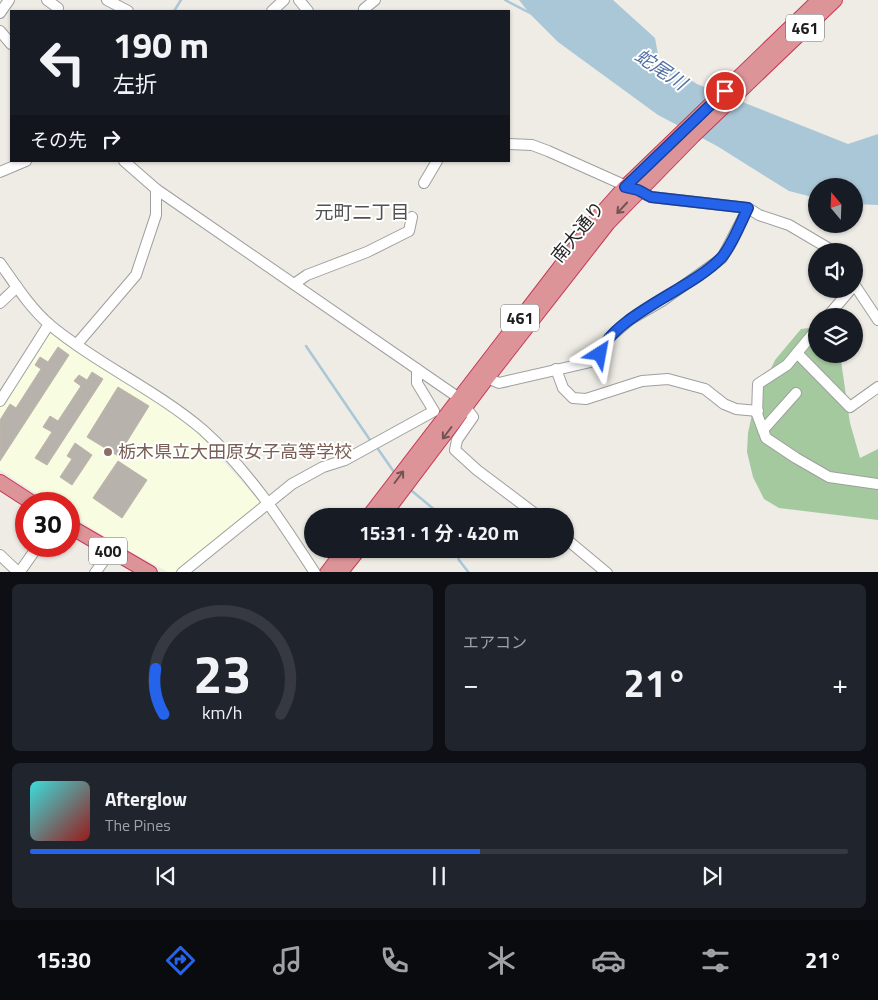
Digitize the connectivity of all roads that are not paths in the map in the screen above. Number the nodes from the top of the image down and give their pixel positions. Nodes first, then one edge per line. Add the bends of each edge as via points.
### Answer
1 (9, 0) edge
2 (47, 0) edge
3 (107, 0) edge
4 (284, 0) edge
5 (299, 0) edge
6 (375, 0) edge
7 (819, 0) edge
8 (834, 0) edge
9 (58, 8) dead end
10 (126, 10) edge
11 (273, 10) edge
12 (307, 10) edge
13 (365, 10) edge
14 (0, 13) edge
15 (0, 31) edge
16 (10, 43) edge
17 (771, 54) junction
18 (510, 144) edge
19 (23, 162) edge
20 (125, 162) edge
21 (436, 162) edge
22 (0, 170) edge
23 (424, 183) dead end
24 (632, 188) junction
25 (156, 189) junction
26 (748, 208) junction
27 (412, 217) dead end
28 (819, 243) edge
29 (0, 263) edge
30 (294, 284) junction
31 (17, 287) junction
32 (843, 298) edge
33 (863, 298) edge
34 (0, 303) edge
35 (835, 308) edge
36 (878, 320) edge
37 (49, 324) junction
38 (808, 340) edge
39 (77, 344) junction
40 (797, 353) junction
41 (417, 369) junction
42 (556, 369) junction
43 (487, 378) junction
44 (878, 387) edge
45 (796, 393) dead end
46 (0, 402) edge
47 (462, 403) junction
48 (758, 411) junction
49 (763, 430) junction
50 (1, 484) edge
51 (878, 484) edge
52 (15, 492) edge
53 (269, 502) junction
54 (377, 508) edge
55 (390, 508) edge
56 (527, 508) edge
57 (80, 533) edge
58 (574, 545) edge
59 (110, 552) junction
60 (0, 556) edge
61 (30, 557) edge
62 (338, 558) edge
63 (351, 558) edge
64 (19, 572) edge
65 (95, 572) edge
66 (150, 572) edge
67 (182, 572) edge
68 (316, 572) edge
69 (327, 572) edge
70 (340, 572) edge
71 (607, 572) edge

1 - 14 street
2 - 9 street
3 - 10 street
4 - 11 street
5 - 12 street
6 - 13 street
7 - 17 highway, 南大通り / 461
8 - 17 highway, 南大通り / 461
15 - 16 street
17 - 24 highway, 南大通り / 461
18 - 24 street via 548,151
19 - 22 street
20 - 25 street
21 - 23 street
24 - 26 street via 651,197
24 -> 43 highway, 南大通り / 461
24 - 47 highway, 南大通り / 461 via 600,215
25 - 30 street
25 - 39 street via 156,215 136,275
26 - 28 street via 789,225
26 - 42 street via 722,258 631,319 610,337 595,361
27 - 30 street via 410,232 307,275
29 - 31 street
30 - 41 street
31 - 34 street
31 - 37 street
32 - 35 street
33 - 36 street
37 - 39 street
37 - 46 street
38 - 40 street
39 - 53 street via 165,401 203,431
40 - 44 street via 850,407
40 - 48 street via 787,366 758,384
41 - 47 street
41 - 53 street via 417,383 434,411 345,460 323,467 292,484
42 - 43 street via 499,383
42 - 48 street via 563,388 573,398 586,399 642,381 668,379 704,389 736,409
43 - 47 highway, 南大通り / 461
45 - 49 street
54 -> 47 highway, 南大通り / 461
47 -> 55 highway, 南大通り / 461
47 - 56 street via 473,417 457,440 455,450
48 - 49 street
49 - 51 street via 766,438 829,477
50 - 52 highway
53 - 67 street
53 - 68 street
57 - 59 highway, 400
58 - 71 street
59 - 65 street
59 - 66 highway, 400
60 - 64 street
61 - 64 street
62 - 69 highway
63 - 70 highway

